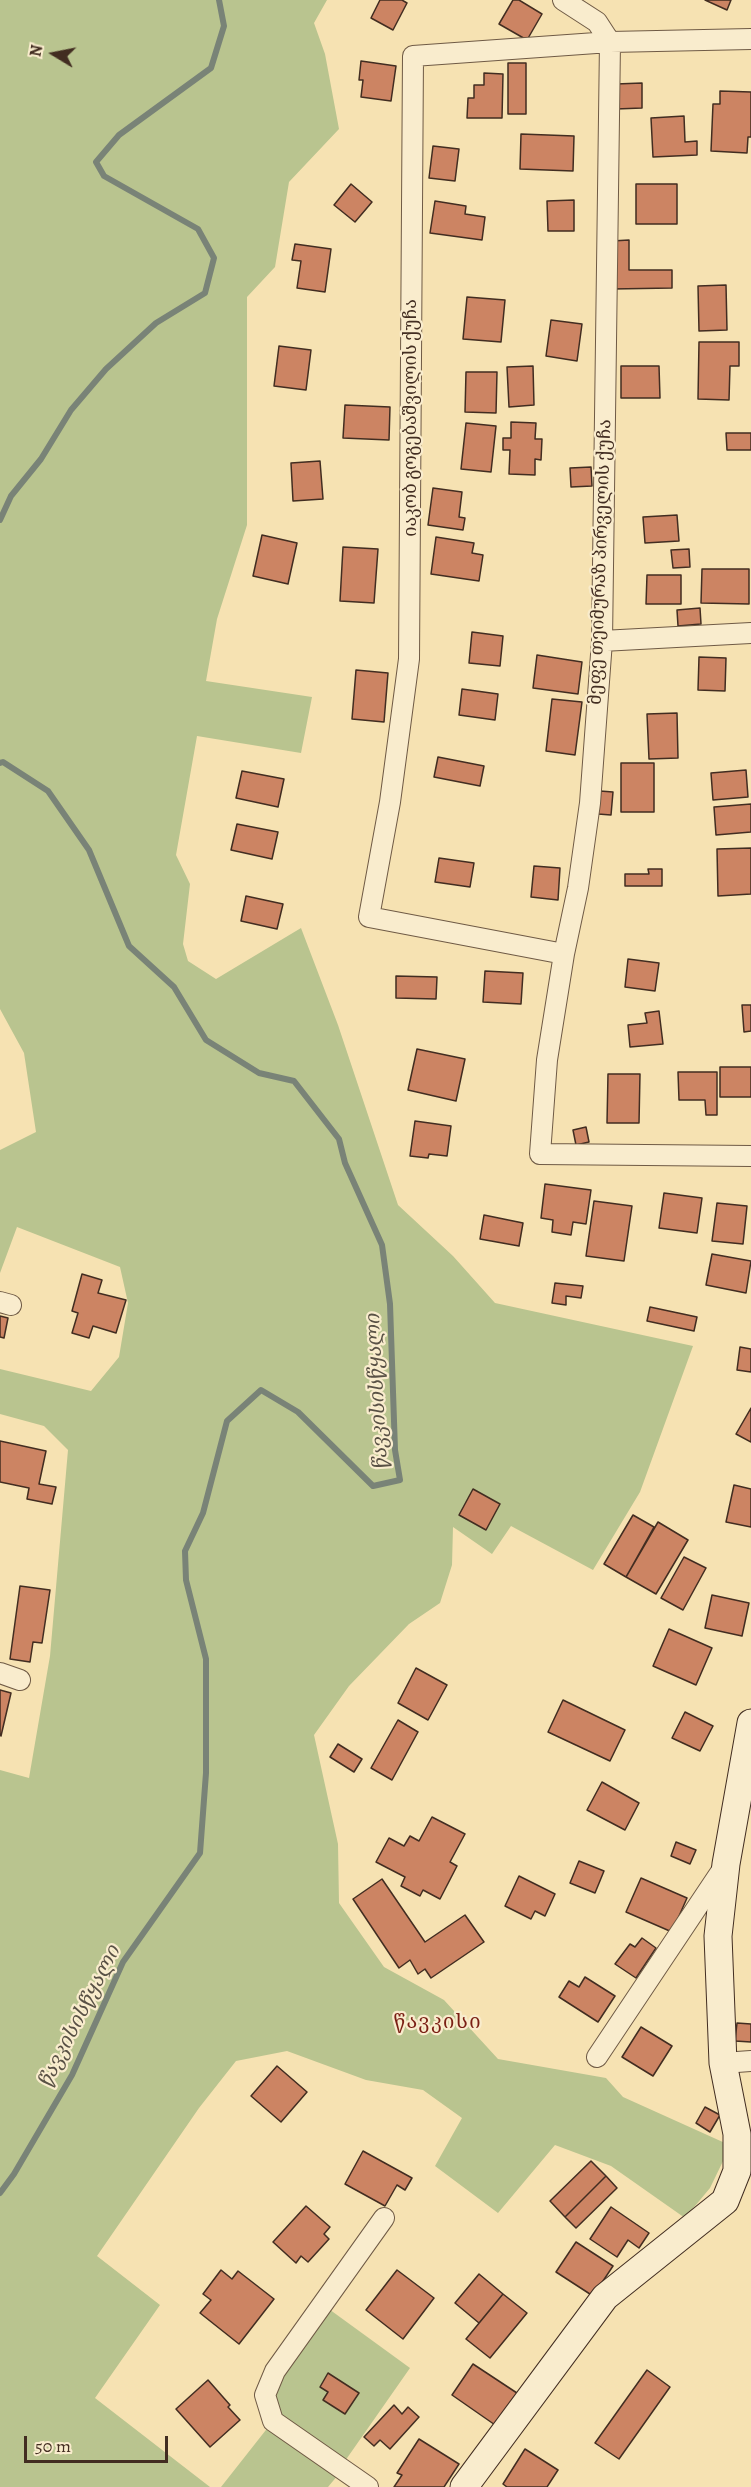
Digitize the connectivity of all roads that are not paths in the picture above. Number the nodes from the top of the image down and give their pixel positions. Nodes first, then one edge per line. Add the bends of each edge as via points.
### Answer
1 (562, 0) edge
2 (751, 39) edge
3 (610, 42) junction
4 (751, 633) edge
5 (602, 640) junction
6 (564, 954) junction
7 (751, 1156) edge
8 (0, 1673) edge
9 (20, 1680) dead end
10 (751, 1723) edge
11 (726, 1864) junction
12 (597, 2057) dead end
13 (751, 2061) edge
14 (723, 2063) junction
15 (384, 2218) dead end
16 (368, 2487) edge
17 (464, 2487) edge

1 - 3 street via 597,22
2 - 3 street, იაკობ გოგებაშვილის ქუჩა
3 - 5 street, მეფე თეიმურაზ პირველის ქუჩა
3 - 6 street, იაკობ გოგებაშვილის ქუჩა via 413,56 410,659 369,916
4 - 5 street
5 - 6 street, მეფე თეიმურაზ პირველის ქუჩა via 590,803
6 - 7 street, მეფე თეიმურაზ პირველის ქუჩა via 547,1060 540,1154
8 - 9 street
10 - 11 street
11 - 12 street
11 - 14 street via 718,1936
13 - 14 street
14 - 17 street via 737,2134 737,2172 724,2201 605,2297
15 - 16 street via 275,2371 265,2395 273,2421

